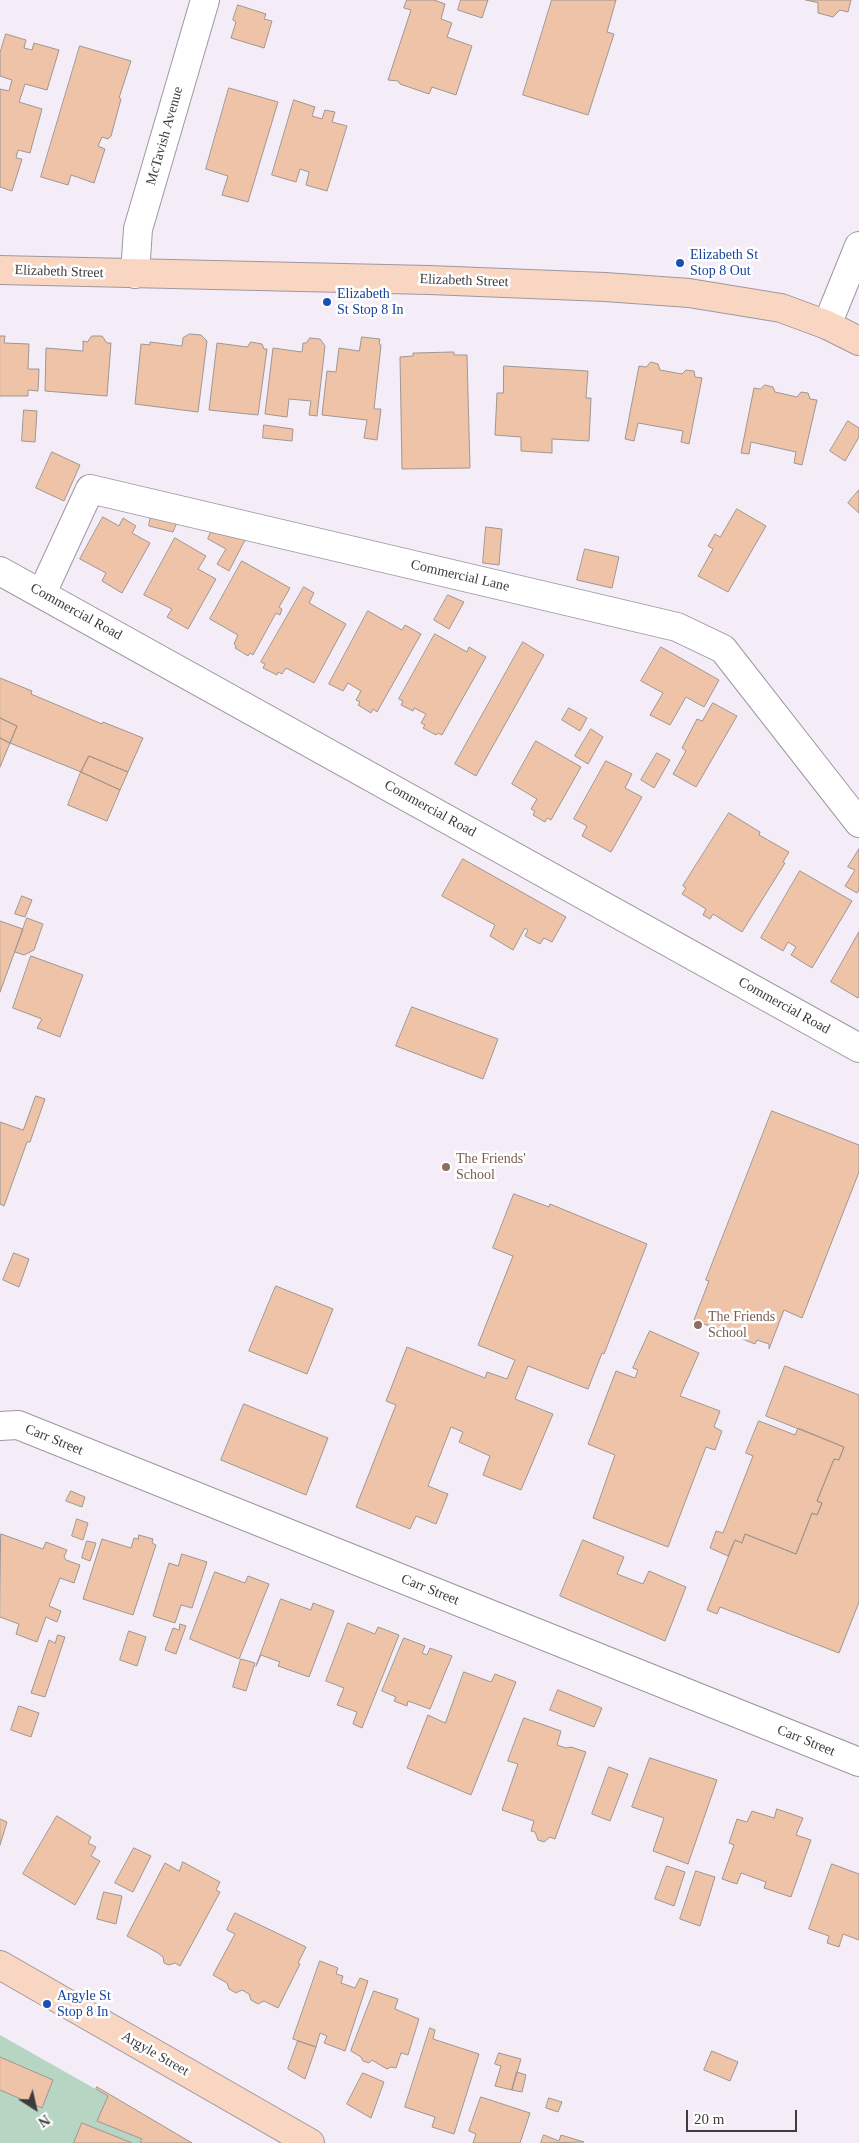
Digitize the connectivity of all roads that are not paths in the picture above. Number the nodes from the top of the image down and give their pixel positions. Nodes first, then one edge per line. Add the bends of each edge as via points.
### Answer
1 (205, 0) edge
2 (859, 246) edge
3 (0, 270) edge
4 (135, 274) junction
5 (827, 324) junction
6 (859, 341) edge
7 (0, 571) edge
8 (42, 593) junction
9 (859, 823) edge
10 (859, 1048) edge
11 (0, 1426) edge
12 (859, 1762) edge
13 (0, 1965) edge
14 (310, 2143) edge

1 - 4 street, McTavish Avenue via 138,229
2 - 5 street
3 - 4 main road, Elizabeth Street
4 - 5 main road, Elizabeth Street via 439,280 689,293 781,308
5 - 6 main road, Elizabeth Street
7 - 8 street, Commercial Road
8 - 9 street, Commercial Lane via 90,489 677,627 723,650
8 - 10 street, Commercial Road
11 - 12 street, Carr Street via 18,1425
13 - 14 main road, Argyle Street

